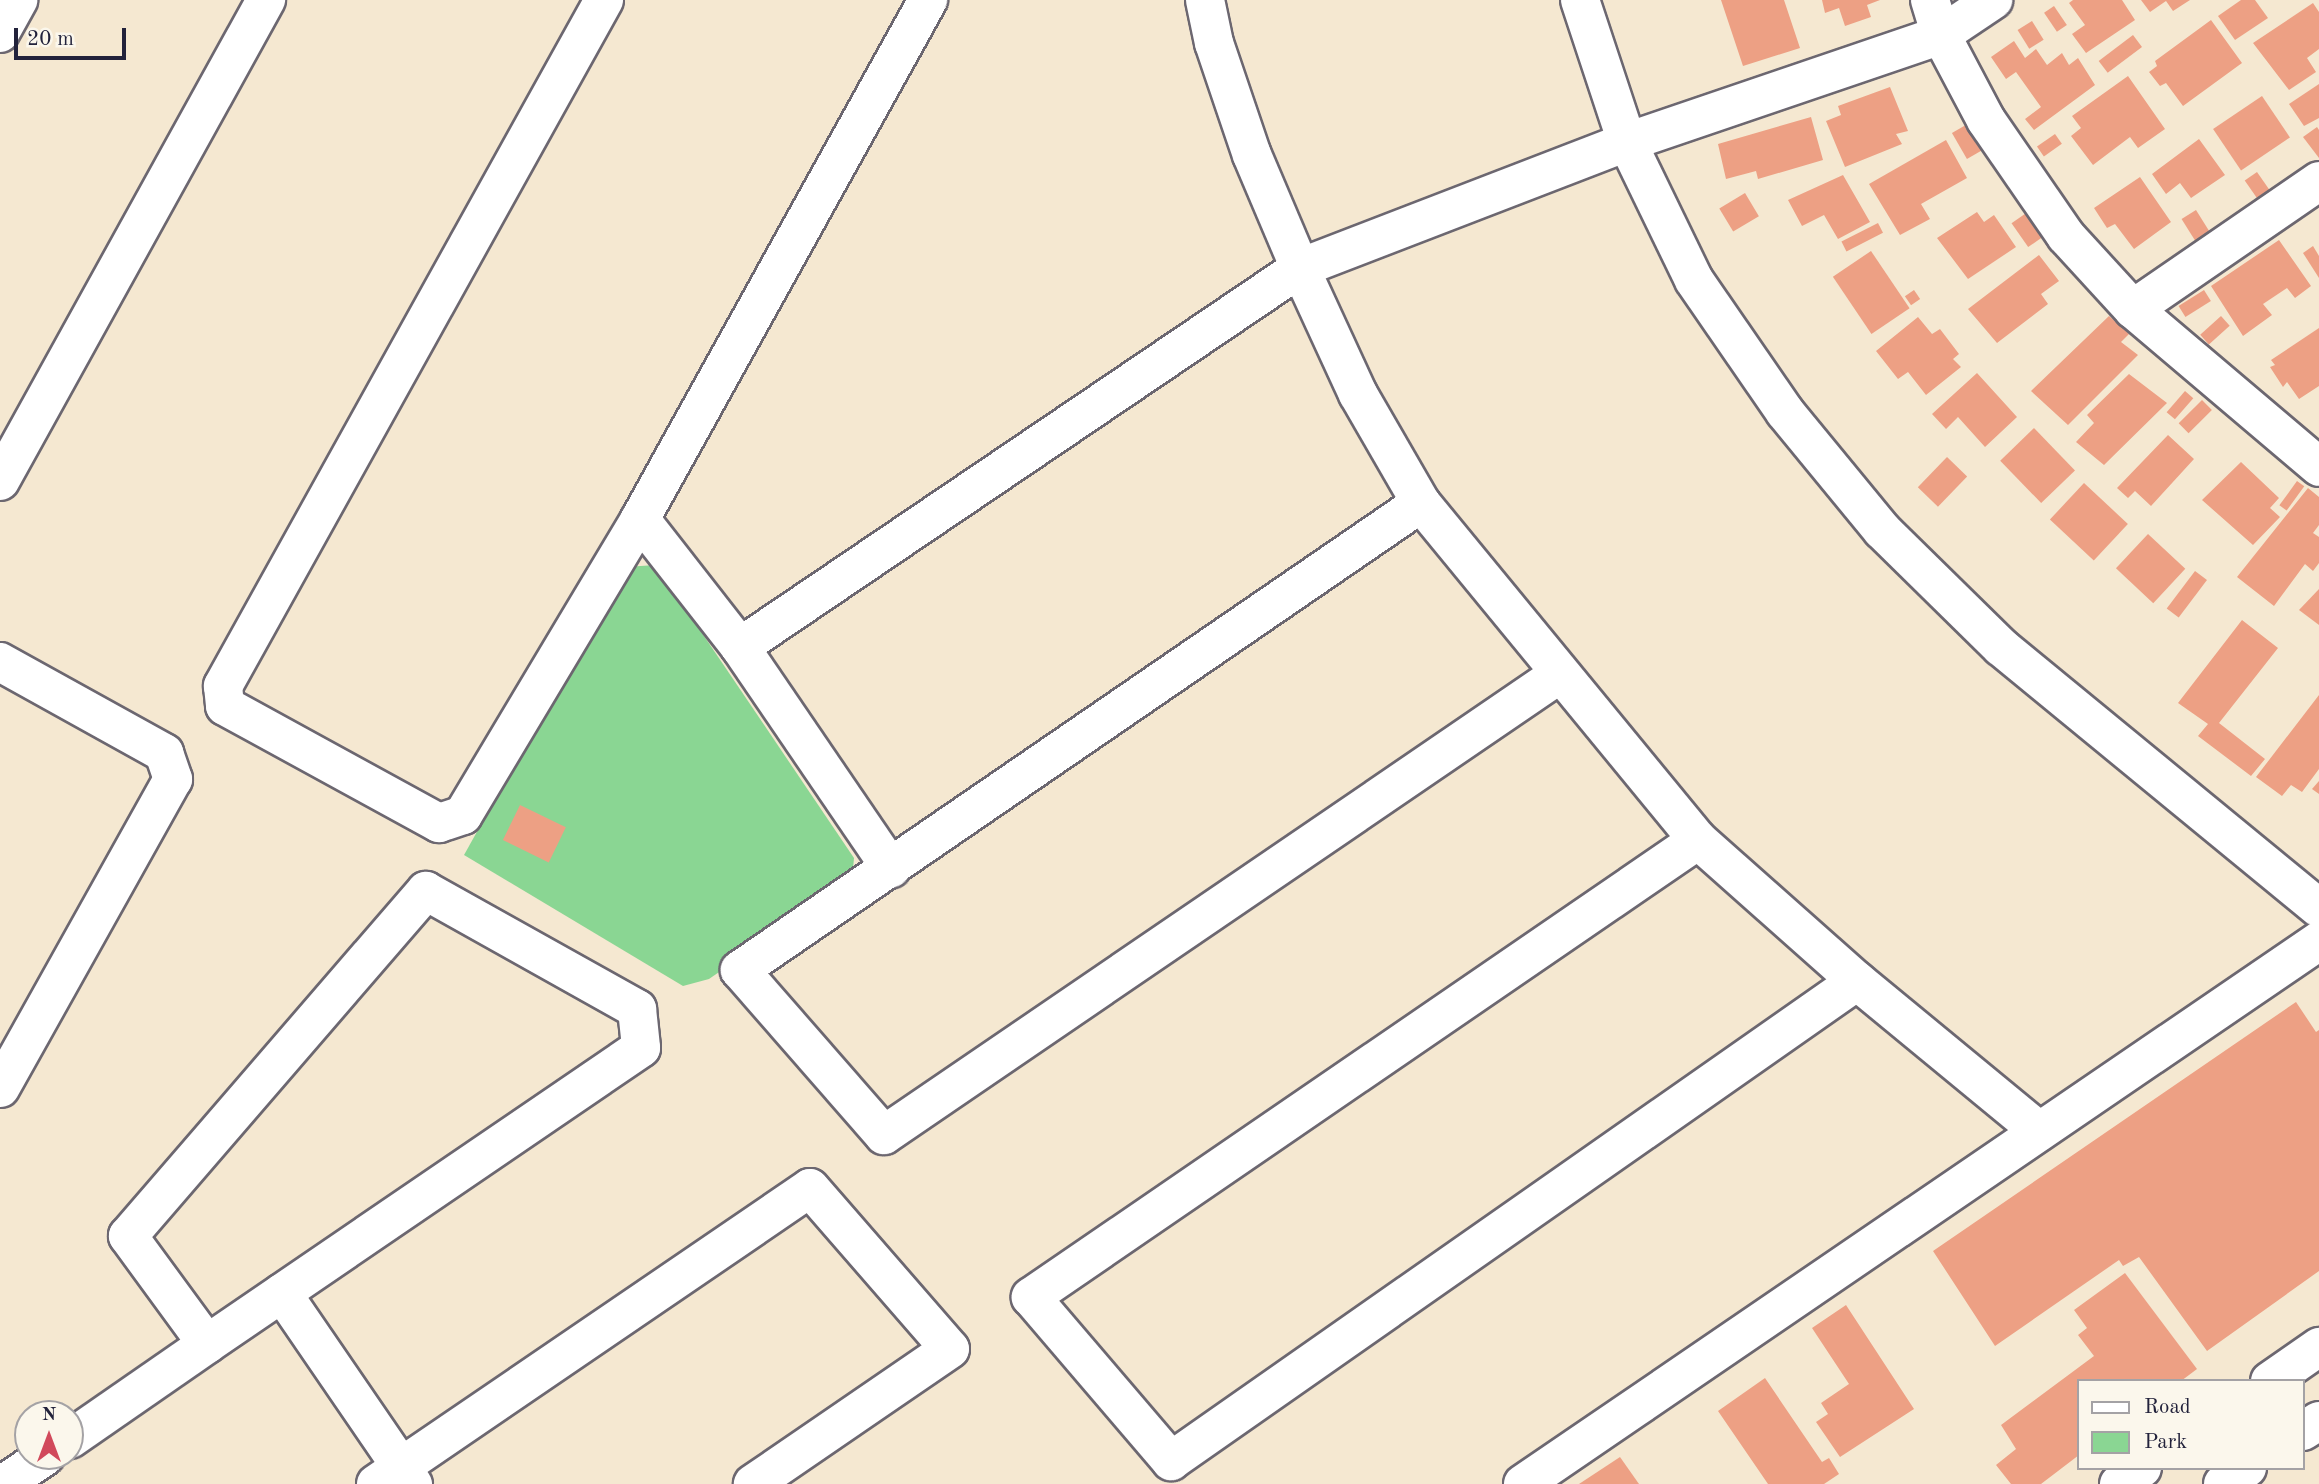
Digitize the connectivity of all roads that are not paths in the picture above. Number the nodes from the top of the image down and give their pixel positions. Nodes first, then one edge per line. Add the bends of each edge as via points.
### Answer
1 (18, 0) edge
2 (267, 0) edge
3 (604, 0) edge
4 (928, 0) edge
5 (1205, 0) edge
6 (1580, 0) edge
7 (1993, 0) edge
8 (1936, 18) edge
9 (0, 33) edge
10 (1627, 142) junction
11 (2319, 181) edge
12 (1300, 268) junction
13 (2133, 309) junction
14 (2319, 467) edge
15 (0, 481) edge
16 (1421, 503) junction
17 (640, 519) junction
18 (740, 647) junction
19 (0, 662) edge
20 (1558, 675) junction
21 (1698, 840) junction
22 (891, 868) junction
23 (2319, 908) edge
24 (2319, 941) edge
25 (1857, 981) junction
26 (0, 1088) edge
27 (2039, 1131) junction
28 (282, 1293) junction
29 (207, 1344) junction
30 (2319, 1348) edge
31 (2273, 1379) edge
32 (84, 1429) edge
33 (25, 1470) edge
34 (2139, 1470) edge
35 (2243, 1470) edge
36 (396, 1478) edge
37 (1533, 1481) edge
38 (5, 1484) edge
39 (753, 1484) edge
40 (2119, 1484) edge
41 (2223, 1484) edge

1 - 9 street
2 - 15 street
3 - 17 street via 223,687 225,706 439,823 463,815
4 - 17 street
5 - 12 street via 1214,43 1252,155
6 - 10 street
7 - 8 street
8 - 10 street
8 - 13 street via 1986,120 2066,236
10 - 12 street
10 - 23 street via 1694,280 1785,412 1882,530 2001,647
11 - 13 street
12 - 16 street via 1358,394
12 - 18 street
13 - 14 street
16 - 20 street
16 - 22 street
17 - 18 street
18 - 22 street
19 - 26 street via 164,752 173,779
20 - 21 street
20 - 22 street via 884,1135 740,970
21 - 25 street
21 - 25 street via 1031,1297 1171,1461
24 - 27 street
25 - 27 street
27 - 37 street
28 - 29 street
28 - 29 street via 641,1048 637,1009 426,891 128,1236
28 - 36 street
29 - 32 street
30 - 31 street
33 - 38 street
34 - 40 street
35 - 41 street
36 - 39 street via 810,1188 950,1349

